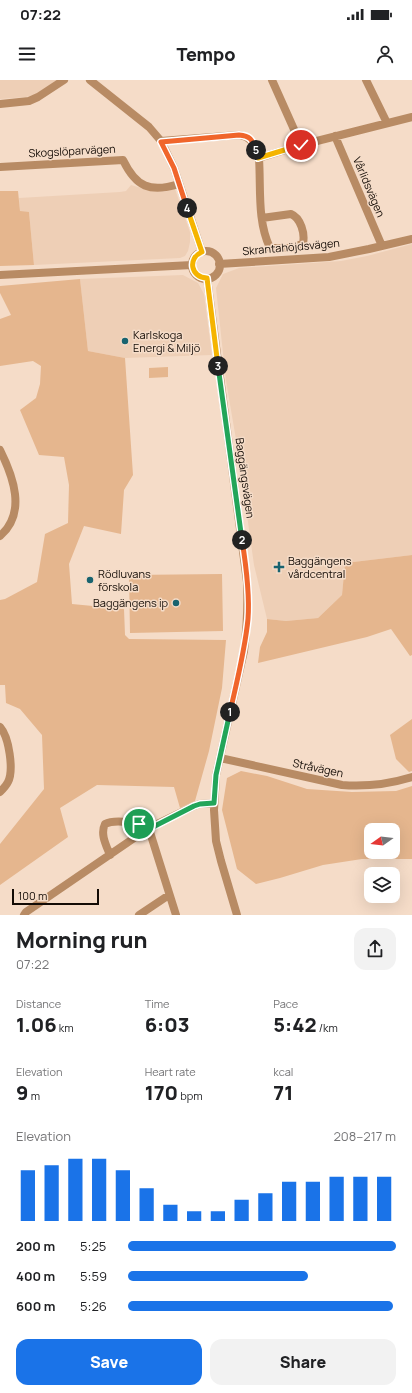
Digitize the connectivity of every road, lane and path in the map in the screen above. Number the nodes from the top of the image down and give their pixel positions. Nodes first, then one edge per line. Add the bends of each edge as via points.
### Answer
1 (64, 80) edge
2 (272, 80) edge
3 (366, 80) edge
4 (95, 82) edge
5 (0, 104) edge
6 (412, 117) edge
7 (387, 123) junction
8 (335, 136) junction
9 (161, 142) junction
10 (301, 145) junction
11 (258, 158) junction
12 (0, 167) edge
13 (179, 184) junction
14 (262, 218) junction
15 (412, 239) edge
16 (382, 246) junction
17 (202, 252) junction
18 (219, 264) junction
19 (192, 265) junction
20 (0, 275) edge
21 (207, 278) junction
22 (0, 450) edge
23 (0, 536) edge
24 (0, 728) edge
25 (220, 758) junction
26 (412, 777) edge
27 (0, 792) edge
28 (214, 803) junction
29 (149, 829) junction
30 (110, 855) junction
31 (169, 895) junction
32 (24, 915) edge
33 (139, 915) edge
34 (176, 915) edge
35 (237, 915) edge

1 - 5 street via 29,101
2 - 10 street
3 - 7 street
4 - 9 street via 149,127
6 - 7 street
7 - 8 street
8 - 10 street
8 - 16 street, Vårlidsvägen
9 - 11 street via 247,136
9 - 13 street
10 - 11 street
11 - 14 street
12 - 13 street, Skogslöparvägen via 123,160 131,174 149,188 158,189
13 - 17 street
14 - 14 street via 264,235 270,248 294,248 303,243 300,224 295,216 291,214
15 - 16 street, Skrantahöjdsvägen
16 - 18 street, Skrantahöjdsvägen via 329,257
17 - 18 street via 214,254
17 - 19 street via 194,257
18 - 21 street via 216,273
19 - 20 street
19 - 21 street via 197,275
21 - 25 street, Baggängsvägen via 245,556 249,608 244,651
22 - 23 street via 8,466 16,496 16,507 13,517
24 - 27 street via 7,738 11,769 8,782
25 - 26 street, Stråvägen via 342,785 375,786
25 - 28 street, Baggängsvägen
28 - 29 street via 194,806
28 - 35 street, Baggängsvägen via 216,840
29 - 30 street
29 - 30 street via 139,824 113,821 105,824 103,834
29 - 31 street
30 - 32 street
31 - 33 street
31 - 34 street

